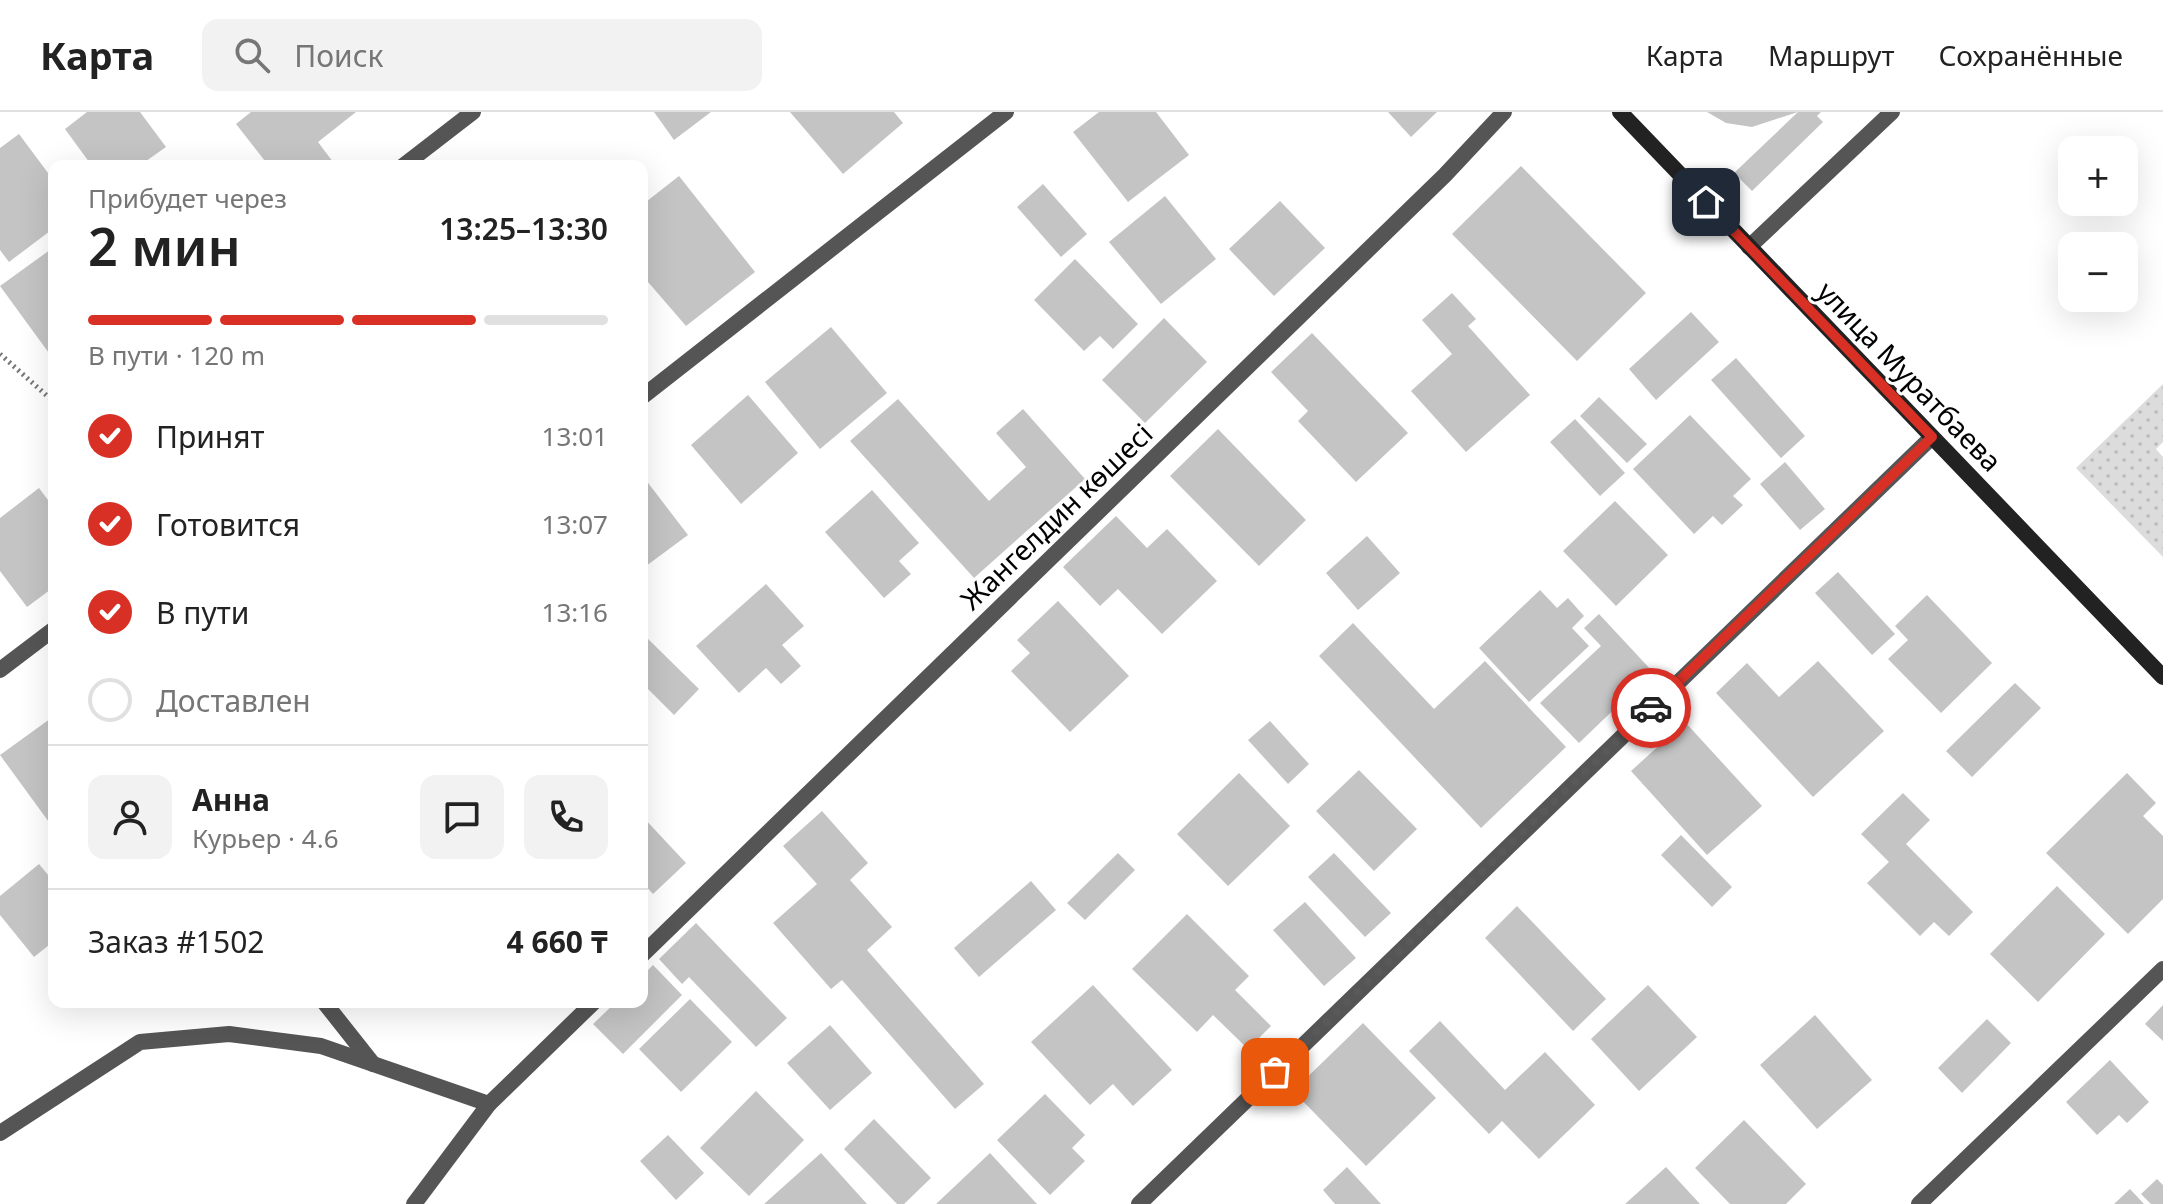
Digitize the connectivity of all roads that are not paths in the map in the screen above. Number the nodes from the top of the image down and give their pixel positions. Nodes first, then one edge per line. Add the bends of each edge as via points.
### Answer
1 (473, 112) edge
2 (1006, 112) edge
3 (1504, 112) edge
4 (1620, 112) edge
5 (1892, 112) edge
6 (411, 160) edge
7 (1749, 247) junction
8 (648, 392) edge
9 (1932, 437) junction
10 (48, 634) edge
11 (0, 670) edge
12 (2163, 677) edge
13 (648, 949) edge
14 (2163, 969) edge
15 (329, 1008) edge
16 (588, 1008) edge
17 (373, 1064) junction
18 (489, 1104) junction
19 (0, 1133) edge
20 (414, 1204) edge
21 (1139, 1204) edge
22 (1919, 1204) edge

1 - 6 street
2 - 8 street
3 - 13 street, Жангелдин көшесі
4 - 7 street, улица Муратбаева
5 - 7 street
7 - 9 street, улица Муратбаева
9 - 12 street, улица Муратбаева
9 - 21 street
10 - 11 street
14 - 22 street
15 - 17 street
16 - 18 street
17 - 18 street
17 - 19 street via 321,1046 229,1034 140,1042
18 - 20 street

